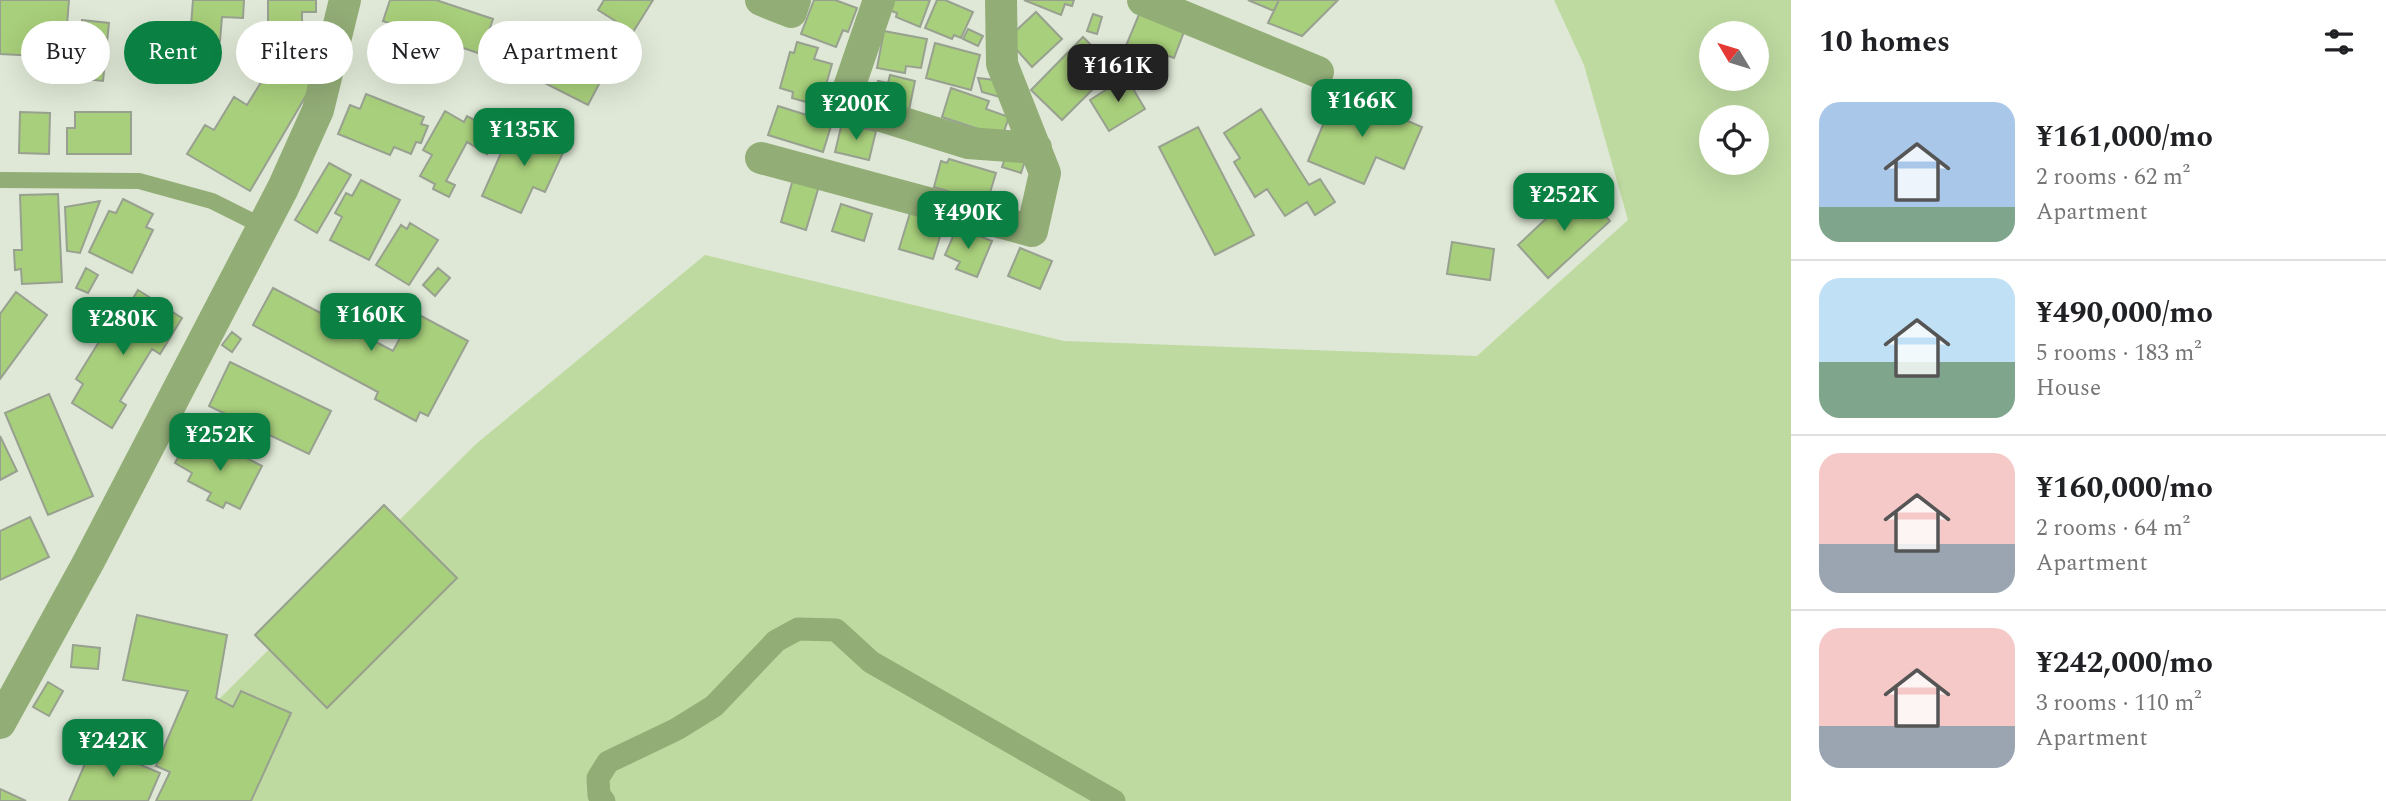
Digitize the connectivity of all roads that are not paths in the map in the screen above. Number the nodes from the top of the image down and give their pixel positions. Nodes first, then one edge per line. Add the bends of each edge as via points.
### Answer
1 (345, 0) edge
2 (761, 0) edge
3 (795, 0) edge
4 (879, 0) edge
5 (1001, 0) edge
6 (1143, 0) edge
7 (1318, 72) dead end
8 (1036, 148) junction
9 (761, 158) dead end
10 (0, 180) edge
11 (262, 226) junction
12 (0, 723) edge
13 (604, 801) edge
14 (1114, 801) edge

1 - 11 street via 318,110
2 - 3 street via 791,12
4 - 8 street via 845,99 878,115 968,143
5 - 8 street via 1002,64
6 - 7 street
8 - 9 street via 1045,173 1032,231
10 - 11 lane via 139,181 212,201
11 - 12 street
13 - 14 street via 598,778 608,762 714,706 776,641 798,629 836,630 871,662

